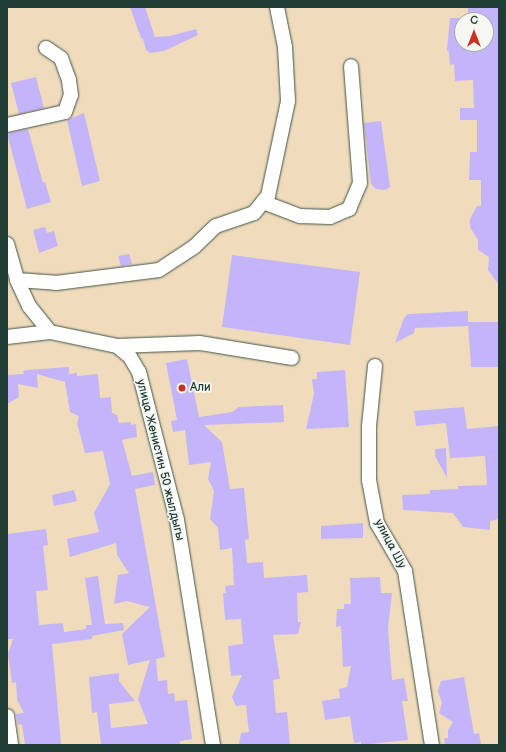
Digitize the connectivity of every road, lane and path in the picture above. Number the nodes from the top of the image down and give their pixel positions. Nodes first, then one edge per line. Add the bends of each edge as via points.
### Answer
1 (277, 7) edge
2 (46, 48) dead end
3 (351, 66) dead end
4 (7, 125) edge
5 (263, 202) junction
6 (7, 244) edge
7 (17, 280) junction
8 (50, 332) junction
9 (7, 337) edge
10 (117, 346) junction
11 (292, 358) dead end
12 (375, 366) dead end
13 (7, 716) edge
14 (11, 745) edge
15 (213, 745) edge
16 (432, 745) edge

1 - 5 street via 285,47 288,101 268,196
2 - 4 street via 61,58 68,80 71,95 65,112
3 - 5 street via 360,182 349,209 330,217 300,216
5 - 7 street via 254,213 216,226 194,247 160,270 56,283
6 - 7 street
7 - 8 street via 29,306
8 - 9 street, улица Женистин 50 жылдыгы
8 - 10 street, улица Женистин 50 жылдыгы
10 - 11 street via 200,343
10 - 15 street, улица Женистин 50 жылдыгы via 130,356 139,372 177,520
12 - 16 street, улица Шу via 368,426 369,480 377,523 405,571
13 - 14 street

